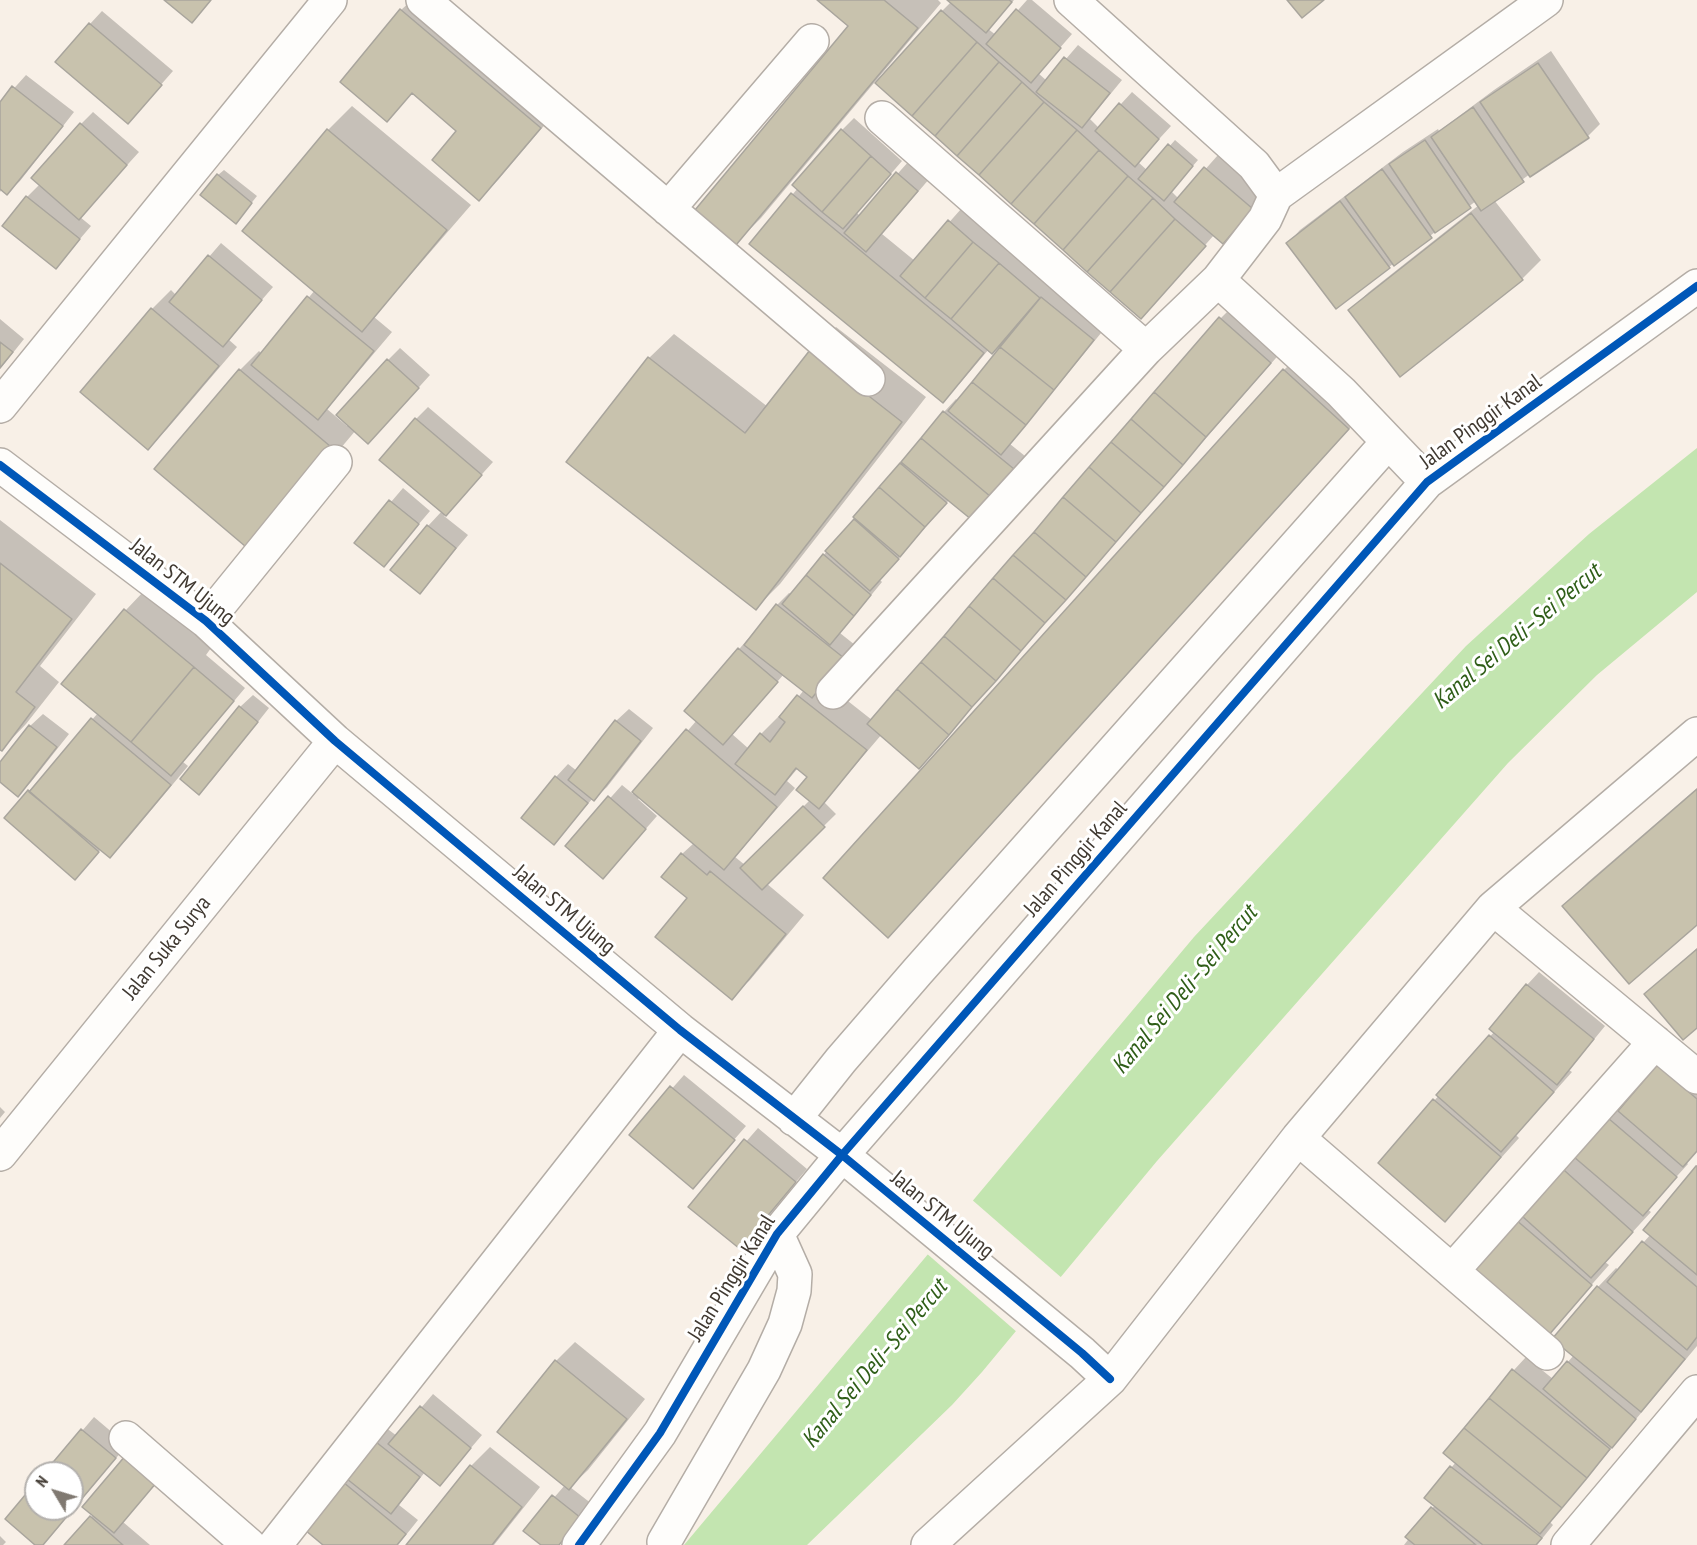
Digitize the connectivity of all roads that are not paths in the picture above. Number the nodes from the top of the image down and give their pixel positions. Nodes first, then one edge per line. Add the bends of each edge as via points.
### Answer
1 (330, 0) edge
2 (423, 0) edge
3 (1071, 0) edge
4 (1546, 0) edge
5 (812, 41) dead end
6 (882, 118) dead end
7 (1276, 195) junction
8 (668, 209) junction
9 (1218, 280) junction
10 (1697, 286) edge
11 (1146, 349) junction
12 (868, 379) dead end
13 (0, 406) edge
14 (1388, 442) junction
15 (335, 462) dead end
16 (0, 465) edge
17 (1427, 482) junction
18 (206, 621) junction
19 (833, 692) dead end
20 (1697, 734) edge
21 (335, 741) junction
22 (1493, 908) junction
23 (680, 1030) junction
24 (1655, 1042) junction
25 (1697, 1077) edge
26 (794, 1119) junction
27 (1298, 1138) junction
28 (0, 1154) edge
29 (849, 1161) junction
30 (777, 1233) junction
31 (1452, 1271) junction
32 (1547, 1353) dead end
33 (1110, 1379) junction
34 (1697, 1392) edge
35 (126, 1438) dead end
36 (285, 1542) edge
37 (664, 1542) dead end
38 (249, 1545) edge
39 (579, 1545) edge
40 (928, 1545) edge
41 (1568, 1545) edge

1 - 13 street
2 - 8 street
3 - 7 street via 1254,165
4 - 7 street
5 - 8 street
6 - 11 street
7 - 9 street via 1265,219
8 - 12 street
9 - 11 street
9 - 14 street via 1341,392
10 - 17 street, Jalan Pinggir Kanal
11 - 19 street
14 - 17 street
14 - 26 street via 918,971
15 - 18 street
16 - 18 street, Jalan STM Ujung
17 - 29 street, Jalan Pinggir Kanal
18 - 21 street, Jalan STM Ujung
20 - 22 street
21 - 23 street, Jalan STM Ujung
21 - 28 street, Jalan Suka Surya
22 - 24 street
22 - 27 street
23 - 26 street, Jalan STM Ujung
23 - 36 street
24 - 25 street
24 - 31 street
26 - 29 street, Jalan STM Ujung
27 - 31 street
27 - 33 street
29 - 30 street, Jalan Pinggir Kanal
29 - 33 street, Jalan STM Ujung
30 - 37 street via 795,1274 785,1324 764,1370
30 - 39 street, Jalan Pinggir Kanal via 660,1433
31 - 32 street
33 - 40 street
34 - 41 street
35 - 38 street

